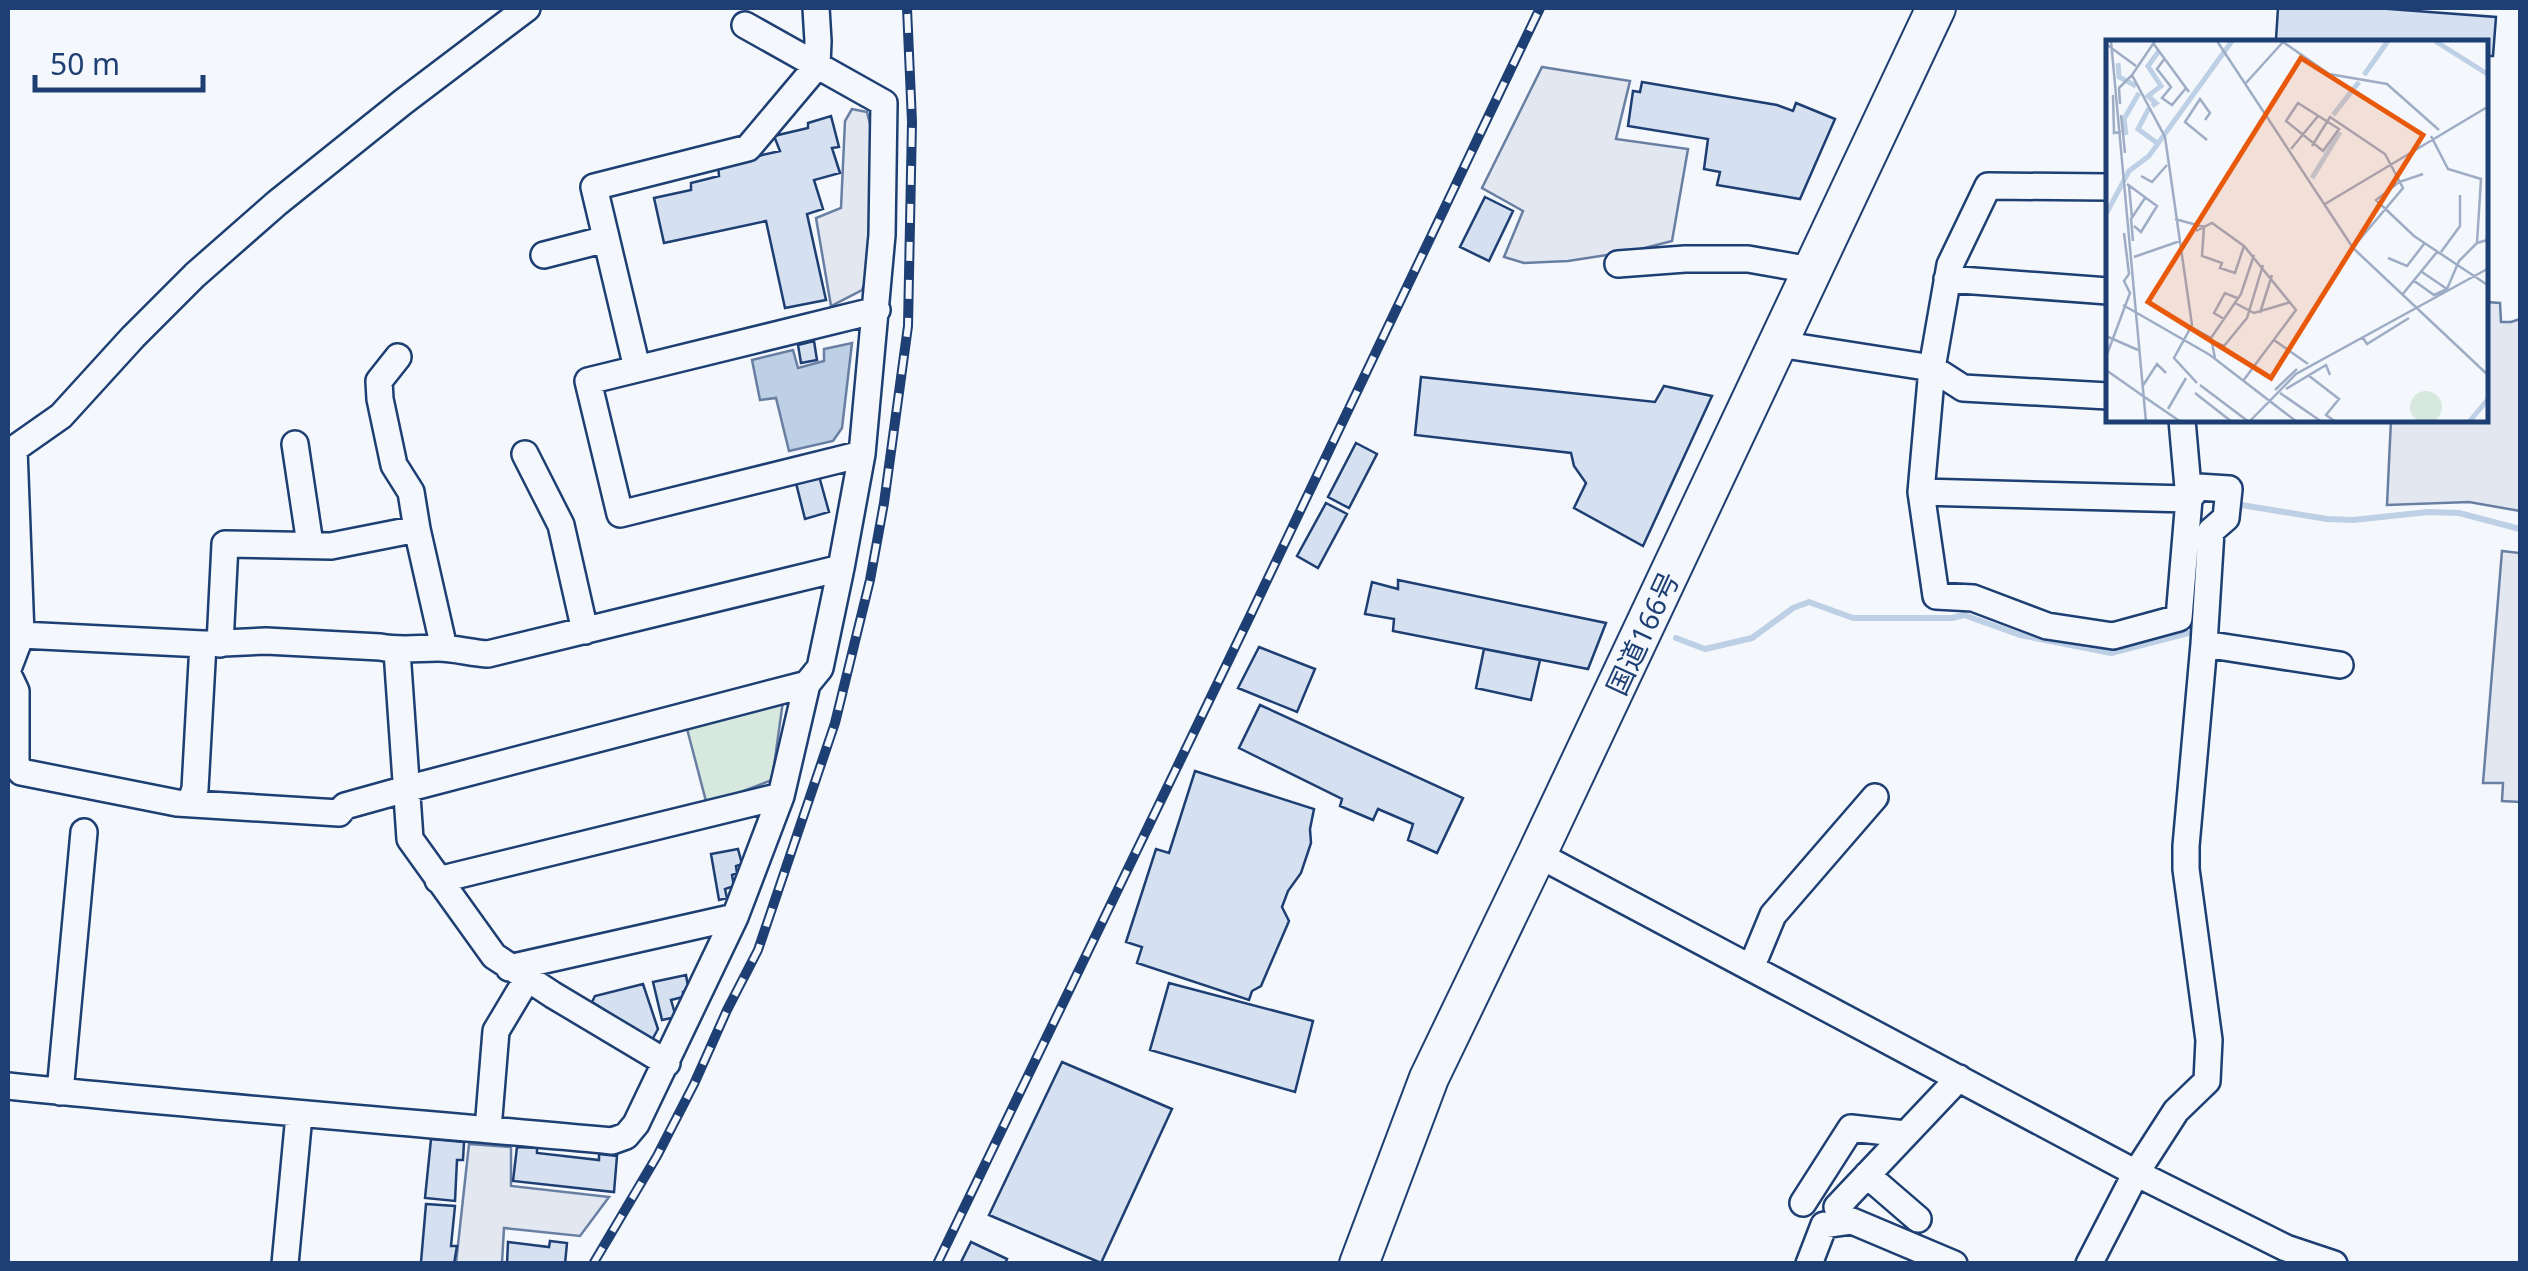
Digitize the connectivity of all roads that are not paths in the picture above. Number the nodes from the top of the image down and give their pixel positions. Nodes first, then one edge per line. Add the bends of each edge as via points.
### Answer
1 (527, 8) edge
2 (816, 8) edge
3 (1936, 8) edge
4 (746, 24) dead end
5 (816, 66) junction
6 (2106, 187) edge
7 (606, 239) junction
8 (544, 254) dead end
9 (1618, 264) dead end
10 (1811, 270) junction
11 (1948, 279) junction
12 (2106, 291) edge
13 (877, 310) junction
14 (1779, 344) junction
15 (398, 357) dead end
16 (637, 368) junction
17 (1932, 368) junction
18 (2106, 396) edge
19 (2182, 422) edge
20 (295, 444) dead end
21 (11, 450) edge
22 (524, 454) dead end
23 (862, 454) junction
24 (1921, 492) junction
25 (2189, 499) junction
26 (417, 529) junction
27 (310, 544) junction
28 (841, 568) junction
29 (586, 631) junction
30 (22, 635) junction
31 (212, 644) junction
32 (2204, 644) junction
33 (444, 648) junction
34 (398, 650) junction
35 (2340, 664) dead end
36 (8, 671) edge
37 (807, 684) junction
38 (406, 789) junction
39 (781, 796) junction
40 (1875, 797) dead end
41 (190, 803) junction
42 (84, 832) dead end
43 (1537, 854) junction
44 (438, 880) junction
45 (735, 917) junction
46 (1751, 968) junction
47 (518, 973) junction
48 (666, 1063) junction
49 (1958, 1078) junction
50 (8, 1086) edge
51 (60, 1092) junction
52 (299, 1115) junction
53 (488, 1129) junction
54 (1906, 1134) junction
55 (2136, 1173) junction
56 (1867, 1175) junction
57 (1804, 1203) dead end
58 (1837, 1207) dead end
59 (1918, 1218) dead end
60 (285, 1264) edge
61 (1359, 1264) edge
62 (1809, 1264) edge
63 (1954, 1264) edge
64 (2089, 1264) edge
65 (2334, 1264) edge

1 - 21 street via 277,203 195,275 61,416
2 - 5 street
3 - 10 highway, 国道166号
4 - 5 street
5 - 7 street via 748,148 594,187
5 - 13 street via 884,102
6 - 11 street via 1988,186
7 - 8 street
7 - 16 street
9 - 10 street via 1748,259
10 - 14 highway, 国道166号
11 - 12 street
11 - 17 street
13 - 16 street
13 - 23 street
14 - 17 street
14 - 43 highway, 国道166号
15 - 26 street via 379,382 380,399
16 - 23 street via 588,381 620,514
17 - 18 street via 1963,388
17 - 24 street
19 - 25 street
20 - 27 street
21 - 30 street
22 - 29 street via 561,525
23 - 28 street
24 - 25 street
24 - 25 street via 1936,596 1974,598 2047,626 2113,636 2179,618
25 - 32 street via 2198,487 2229,490 2226,518 2211,531
26 - 27 street
26 - 33 street
27 - 31 street via 225,544
28 - 29 street
28 - 37 street via 820,668
29 - 33 street via 488,654
30 - 31 street
30 - 36 street
31 - 34 street
31 - 41 street
32 - 35 street
32 - 55 street via 2186,869 2210,1040 2207,1080 2176,1111
33 - 34 street
34 - 38 street
36 - 41 street via 16,691 21,772
37 - 38 street
37 - 39 street
38 - 41 street via 339,813
38 - 44 street via 410,840
39 - 44 street
39 - 45 street
40 - 46 street via 1773,916
42 - 51 street
43 - 46 street
43 - 61 highway, 国道166号 via 1428,1078
44 - 47 street via 494,956
45 - 47 street
45 - 48 street
46 - 49 street
47 - 48 street
47 - 53 street via 496,1032
48 - 53 street via 626,1136 612,1141
49 - 54 street
49 - 55 street
50 - 51 street
51 - 52 street
52 - 53 street
52 - 60 street
54 - 56 street
54 - 57 street via 1851,1128
55 - 64 street
55 - 65 street via 2286,1248
56 - 58 street
56 - 59 street
62 - 63 street via 1824,1225 1852,1221

